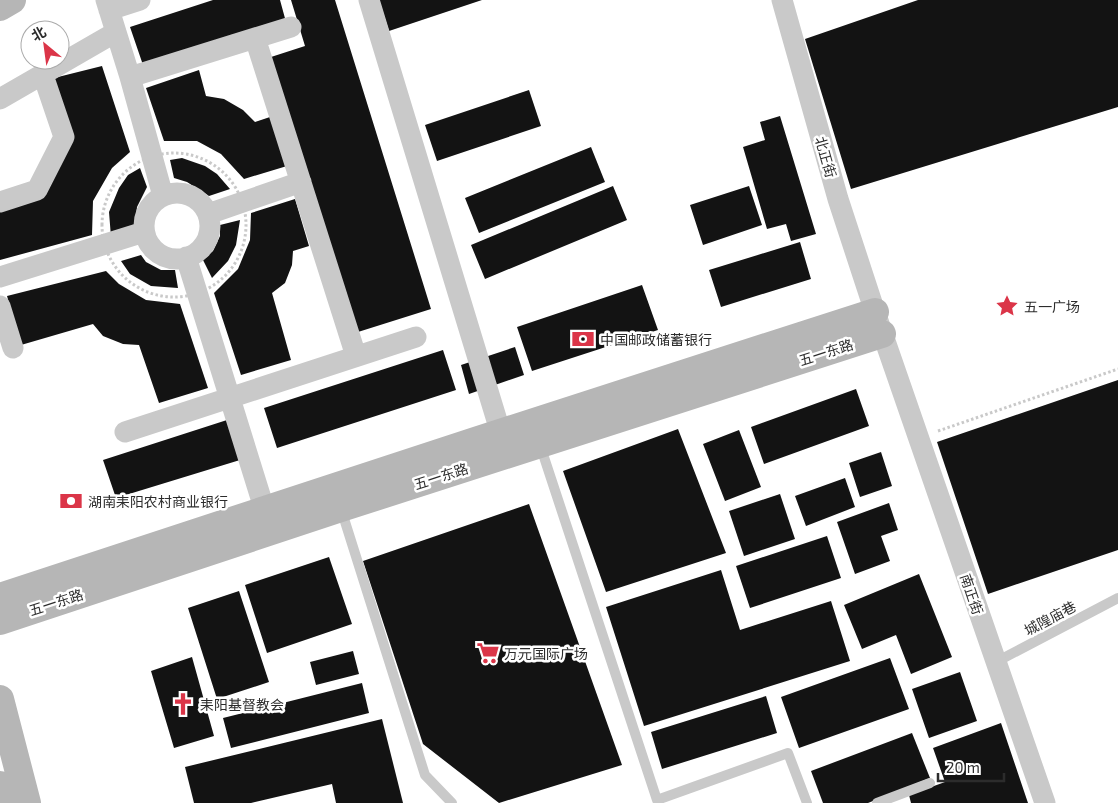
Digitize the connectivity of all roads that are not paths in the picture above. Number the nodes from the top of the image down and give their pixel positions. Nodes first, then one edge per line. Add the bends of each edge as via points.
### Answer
1 (12, 0) edge
2 (140, 0) edge
3 (369, 0) edge
4 (782, 0) edge
5 (108, 5) edge
6 (0, 7) edge
7 (291, 27) dead end
8 (116, 32) junction
9 (255, 38) junction
10 (43, 75) junction
11 (130, 78) junction
12 (0, 99) edge
13 (301, 182) junction
14 (163, 196) junction
15 (0, 202) edge
16 (208, 214) junction
17 (144, 232) junction
18 (186, 257) junction
19 (0, 277) edge
20 (0, 306) edge
21 (879, 323) junction
22 (416, 337) dead end
23 (13, 348) dead end
24 (356, 356) junction
25 (901, 384) joint
26 (230, 398) junction
27 (125, 432) dead end
28 (504, 444) junction
29 (540, 444) junction
30 (341, 508) junction
31 (268, 521) junction
32 (0, 597) edge
33 (1118, 598) edge
34 (0, 621) edge
35 (996, 662) junction
36 (0, 699) edge
37 (930, 783) dead end
38 (0, 785) edge
39 (657, 802) edge
40 (5, 803) edge
41 (27, 803) edge
42 (452, 803) edge
43 (808, 803) edge
44 (877, 803) edge
45 (1045, 803) edge

1 - 6 street
2 - 5 street
3 - 28 street
4 - 21 street, 北正街 via 838,199
5 - 8 street
7 - 9 street
8 - 10 street
8 - 11 street
9 - 11 street
9 - 13 street
10 - 12 street
10 - 15 street via 64,137 37,190
11 - 14 street
13 - 16 street
13 - 24 street
14 - 16 street via 182,194 192,197
14 - 17 street via 147,212
16 - 18 street via 206,242
17 - 18 street via 157,252 178,259
17 - 19 street
18 - 26 street
20 - 23 street
21 - 25 street, 北正街
21 - 28 street, 五一东路
21 - 29 street, 五一东路
22 - 24 street
24 - 26 street
25 - 35 street, 南正街
26 - 27 street
26 - 31 street
28 - 29 street, 五一东路
28 - 30 street, 五一东路
28 - 31 street, 五一东路
29 - 39 lane
30 - 31 street, 五一东路
30 - 42 lane via 425,775
31 - 32 street, 五一东路
31 - 34 street, 五一东路
33 - 35 lane, 城隍庙巷
35 - 45 street, 南正街
36 - 41 street
37 - 44 lane
38 - 40 street
39 - 43 lane via 788,753

